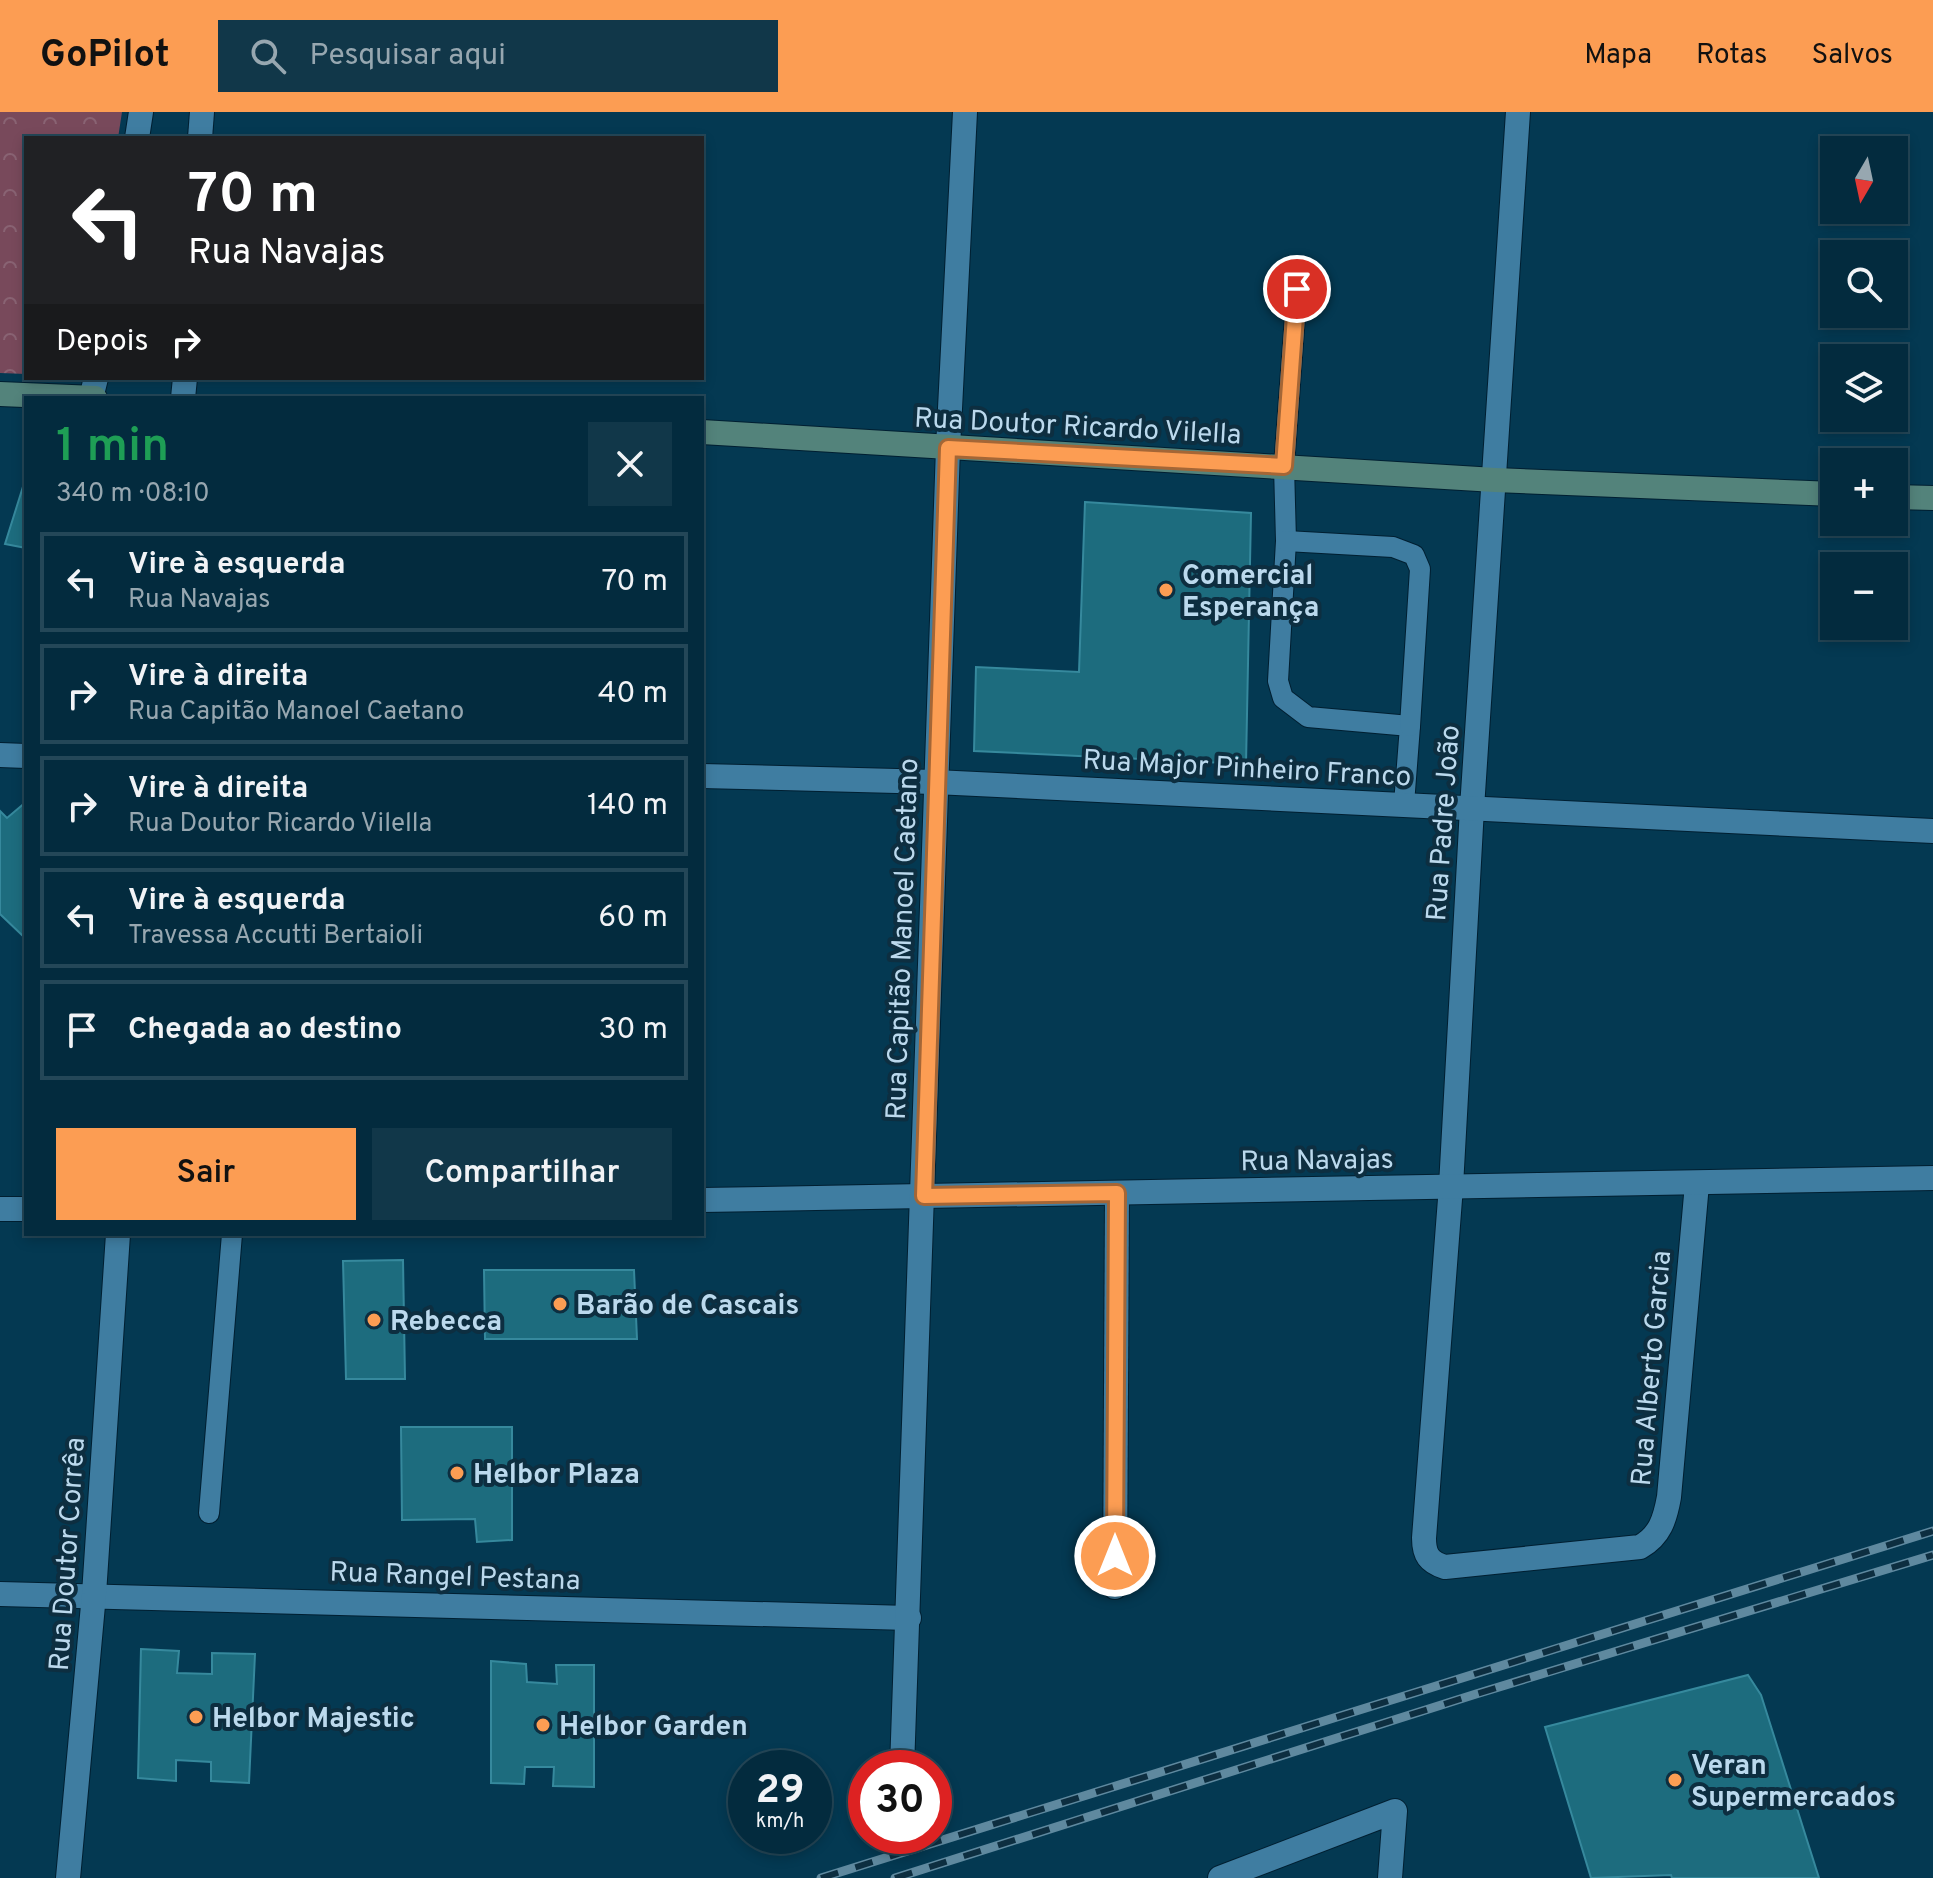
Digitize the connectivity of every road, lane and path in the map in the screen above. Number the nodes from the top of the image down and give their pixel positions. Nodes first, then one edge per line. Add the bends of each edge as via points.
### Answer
1 (141, 112) edge
2 (202, 112) edge
3 (965, 112) edge
4 (1518, 112) edge
5 (137, 136) edge
6 (200, 136) edge
7 (1297, 289) dead end
8 (0, 394) edge
9 (46, 396) edge
10 (704, 432) edge
11 (948, 448) junction
12 (1284, 466) junction
13 (1495, 480) junction
14 (1820, 493) edge
15 (1908, 497) edge
16 (1933, 498) edge
17 (1286, 541) junction
18 (1410, 726) junction
19 (0, 755) edge
20 (24, 756) edge
21 (704, 776) edge
22 (935, 782) junction
23 (1404, 804) junction
24 (1472, 808) junction
25 (1933, 831) edge
26 (1933, 1178) edge
27 (1697, 1184) junction
28 (1451, 1186) junction
29 (1117, 1193) junction
30 (924, 1196) junction
31 (704, 1200) edge
32 (0, 1209) edge
33 (24, 1209) edge
34 (118, 1236) edge
35 (232, 1236) edge
36 (209, 1513) dead end
37 (1424, 1538) joint
38 (1115, 1587) dead end
39 (0, 1594) edge
40 (94, 1594) junction
41 (909, 1618) junction
42 (903, 1750) edge
43 (68, 1878) edge
44 (1220, 1878) edge
45 (1390, 1878) edge

1 - 5 street
2 - 6 street
3 - 11 street, Rua Capitão Manoel Caetano
4 - 13 street, Rua Padre João
7 - 12 lane
8 - 9 street
10 - 11 street, Rua Doutor Ricardo Vilella
11 - 12 street, Rua Doutor Ricardo Vilella
11 - 22 street, Rua Capitão Manoel Caetano
12 - 13 street, Rua Doutor Ricardo Vilella
12 - 17 lane
13 - 14 street, Rua Doutor Ricardo Vilella
13 - 24 street, Rua Padre João
15 - 16 street
17 - 18 lane via 1278,664 1283,698 1308,717
17 - 18 lane via 1393,547 1414,555 1420,569
18 - 23 lane
19 - 20 street
21 - 22 street, Rua Major Pinheiro Franco
22 - 23 street, Rua Major Pinheiro Franco
22 - 30 street, Rua Capitão Manoel Caetano
23 - 24 street, Rua Major Pinheiro Franco
24 - 25 street, Rua Major Pinheiro Franco
24 - 28 street, Rua Padre João
26 - 27 street, Rua Navajas
27 - 28 street, Rua Navajas
27 - 37 street, Rua Alberto Garcia via 1669,1497 1665,1519 1652,1540 1640,1547 1445,1567 1426,1555
28 - 29 street, Rua Navajas
28 - 37 street, Rua Padre João
29 - 30 street, Rua Navajas
29 - 38 street
30 - 31 street, Rua Navajas
30 - 41 street, Rua Capitão Manoel Caetano
32 - 33 street
34 - 40 street, Rua Doutor Corrêa
35 - 36 lane
39 - 40 street, Rua Rangel Pestana
40 - 41 street, Rua Rangel Pestana
40 - 43 street, Rua Doutor Corrêa
41 - 42 street, Rua Capitão Manoel Caetano
44 - 45 street via 1395,1811

